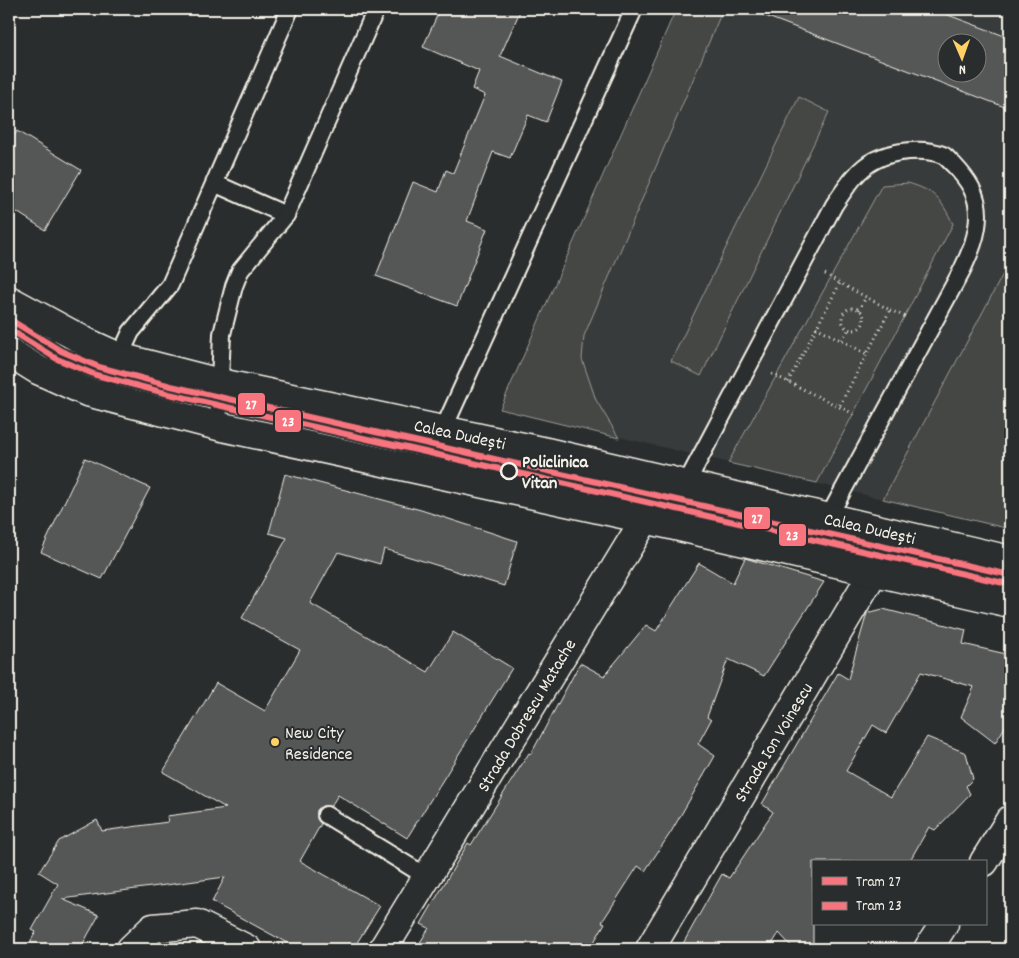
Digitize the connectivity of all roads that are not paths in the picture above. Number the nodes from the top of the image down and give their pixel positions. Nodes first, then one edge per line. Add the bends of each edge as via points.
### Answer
1 (290, 9) edge
2 (376, 9) edge
3 (634, 9) edge
4 (216, 184) junction
5 (286, 215) junction
6 (9, 300) edge
7 (9, 352) edge
8 (119, 357) junction
9 (220, 383) junction
10 (101, 397) junction
11 (218, 426) junction
12 (444, 430) junction
13 (678, 482) junction
14 (828, 518) junction
15 (645, 519) junction
16 (893, 533) junction
17 (1010, 560) edge
18 (874, 571) junction
19 (1010, 603) edge
20 (326, 816) dead end
21 (1010, 820) edge
22 (985, 860) edge
23 (427, 877) junction
24 (943, 926) edge
25 (131, 949) edge
26 (246, 949) edge
27 (383, 949) edge
28 (650, 949) edge
29 (928, 949) edge

1 - 4 lane
2 - 5 lane
3 - 12 lane
4 - 5 lane
4 - 8 lane via 170,285 131,332
5 - 9 lane via 240,271 234,286 222,334
6 - 8 main road, Calea Dudești via 88,344
7 - 10 main road via 58,380
8 - 9 main road, Calea Dudești
8 - 10 lane
9 - 11 lane
9 - 12 main road, Calea Dudești
10 - 11 main road
11 - 15 main road
12 - 13 main road, Calea Dudești
13 - 14 main road, Calea Dudești
13 - 14 lane via 750,363 834,205 859,172 875,160 894,154 919,151 944,155 969,181 977,200 976,233 962,270
13 - 15 main road, Strada Dobrescu Matache
14 - 16 main road, Calea Dudești
15 - 18 main road
15 - 23 main road, Strada Dobrescu Matache
16 - 17 main road, Calea Dudești
16 - 18 main road, Strada Ion Voinescu
18 - 19 main road
18 - 28 main road, Strada Ion Voinescu
20 - 23 lane
21 - 22 main road
23 - 27 main road, Strada Dobrescu Matache
24 - 29 main road
25 - 26 main road via 153,928 197,924

